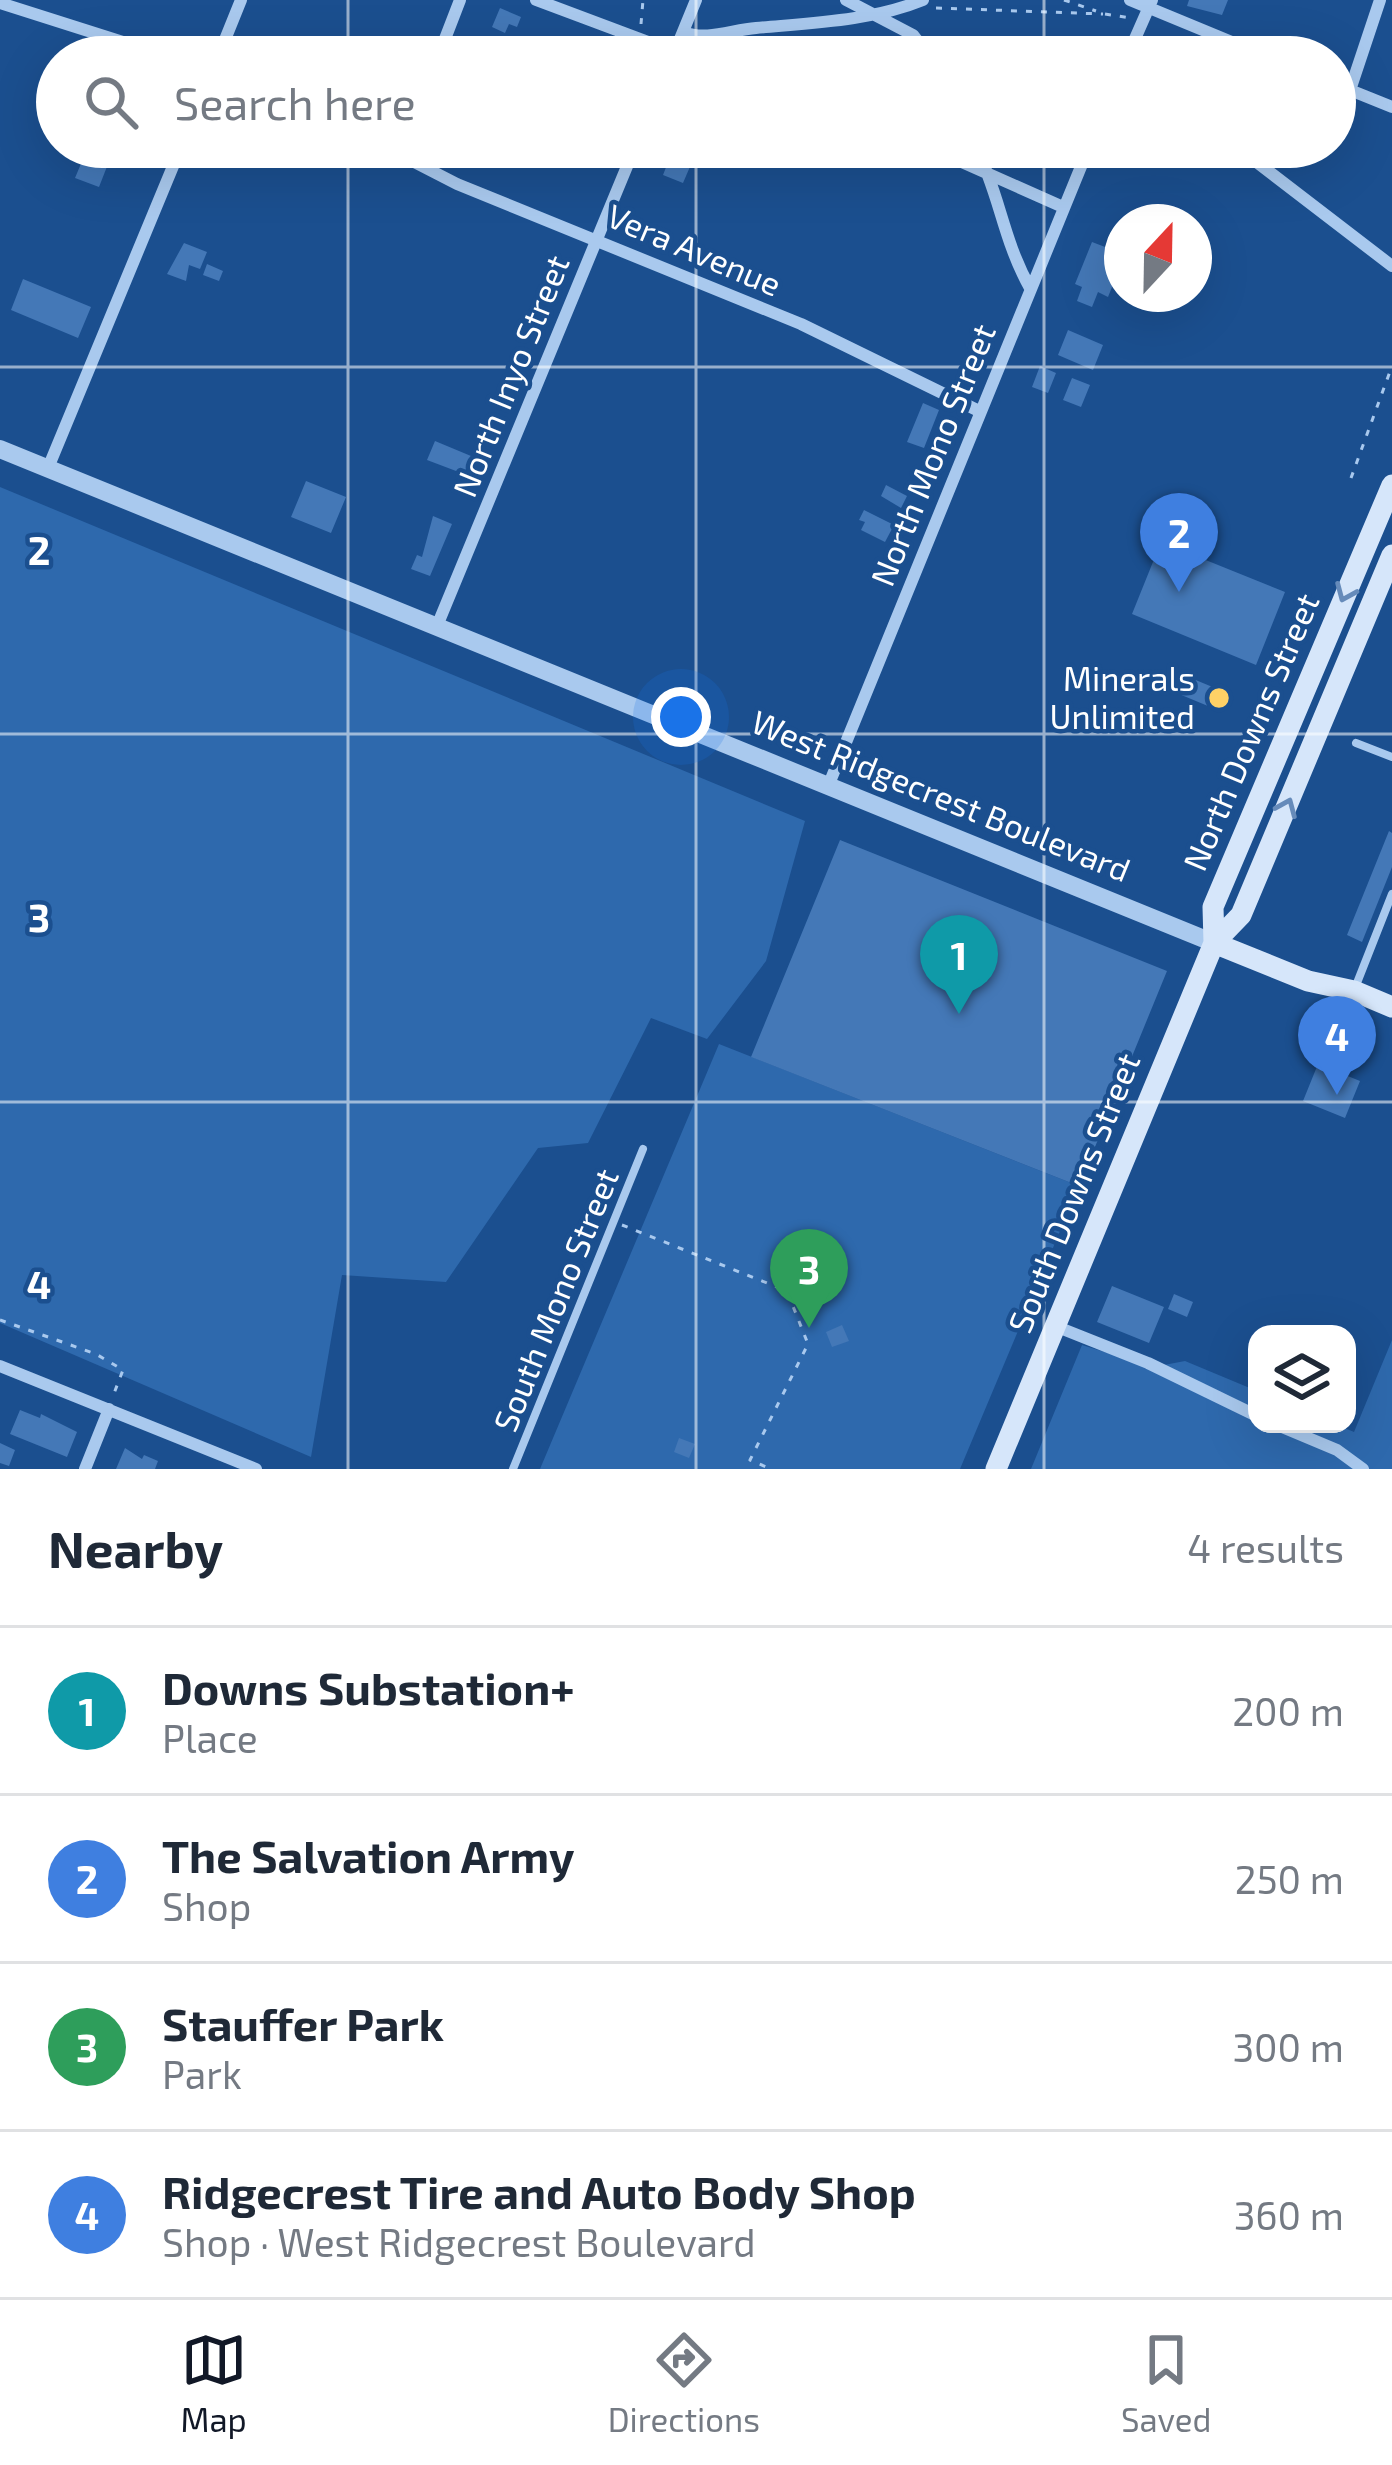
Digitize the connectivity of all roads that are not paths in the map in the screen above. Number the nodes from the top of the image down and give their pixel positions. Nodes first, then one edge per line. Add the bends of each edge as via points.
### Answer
1 (242, 0) edge
2 (460, 0) edge
3 (536, 0) edge
4 (696, 0) edge
5 (846, 0) edge
6 (923, 0) edge
7 (1130, 0) edge
8 (1379, 0) edge
9 (0, 3) edge
10 (1148, 9) edge
11 (870, 12) junction
12 (683, 32) junction
13 (104, 36) edge
14 (227, 36) edge
15 (446, 36) edge
16 (634, 36) edge
17 (681, 36) edge
18 (693, 36) edge
19 (709, 36) edge
20 (914, 36) edge
21 (1216, 36) edge
22 (1356, 72) edge
23 (1356, 93) edge
24 (1392, 107) edge
25 (172, 168) edge
26 (428, 168) edge
27 (626, 168) edge
28 (977, 168) edge
29 (988, 168) edge
30 (1080, 168) edge
31 (1264, 168) edge
32 (991, 174) junction
33 (1063, 207) junction
34 (597, 238) junction
35 (1392, 266) edge
36 (1030, 288) junction
37 (979, 411) junction
38 (0, 449) edge
39 (48, 468) junction
40 (1392, 485) edge
41 (1392, 555) edge
42 (437, 626) junction
43 (1356, 742) dead end
44 (1392, 758) edge
45 (829, 784) junction
46 (1392, 894) edge
47 (1214, 943) junction
48 (1354, 991) junction
49 (1392, 1006) edge
50 (643, 1150) dead end
51 (1055, 1326) junction
52 (0, 1366) edge
53 (109, 1409) junction
54 (1248, 1412) edge
55 (1296, 1433) edge
56 (85, 1469) edge
57 (256, 1469) edge
58 (513, 1469) edge
59 (996, 1469) edge
60 (1363, 1469) edge

1 - 14 street
2 - 15 street
3 - 16 street
4 - 12 street
5 - 11 street
6 - 11 street
7 - 10 street
8 - 22 street
9 - 13 street
10 - 21 street
11 - 19 street
11 - 20 street
12 - 17 street
12 - 18 street
23 - 24 street
25 - 39 street
26 - 34 street, Vera Avenue
27 - 34 street, North Inyo Street
28 - 32 street
29 - 32 street
30 - 33 street, North Mono Street
31 - 35 street
32 - 33 street
32 - 36 street via 1011,254
33 - 36 street, North Mono Street
34 - 37 street, Vera Avenue
34 - 42 street, North Inyo Street
36 - 37 street, North Mono Street
37 - 45 street, North Mono Street
38 - 39 street, West Ridgecrest Boulevard
39 - 42 street, West Ridgecrest Boulevard
40 -> 47 main road, North Downs Street via 1213,907
47 -> 41 main road, North Downs Street via 1241,915
42 - 45 street, West Ridgecrest Boulevard
43 - 44 lane
45 - 47 street, West Ridgecrest Boulevard
46 - 48 lane
47 - 48 main road, West Ridgecrest Boulevard
47 - 51 main road, South Downs Street
48 - 49 main road, West Ridgecrest Boulevard
50 - 58 lane, South Mono Street
51 - 54 street
51 - 59 main road, South Downs Street
52 - 53 street
53 - 56 street
53 - 57 street
55 - 60 street

